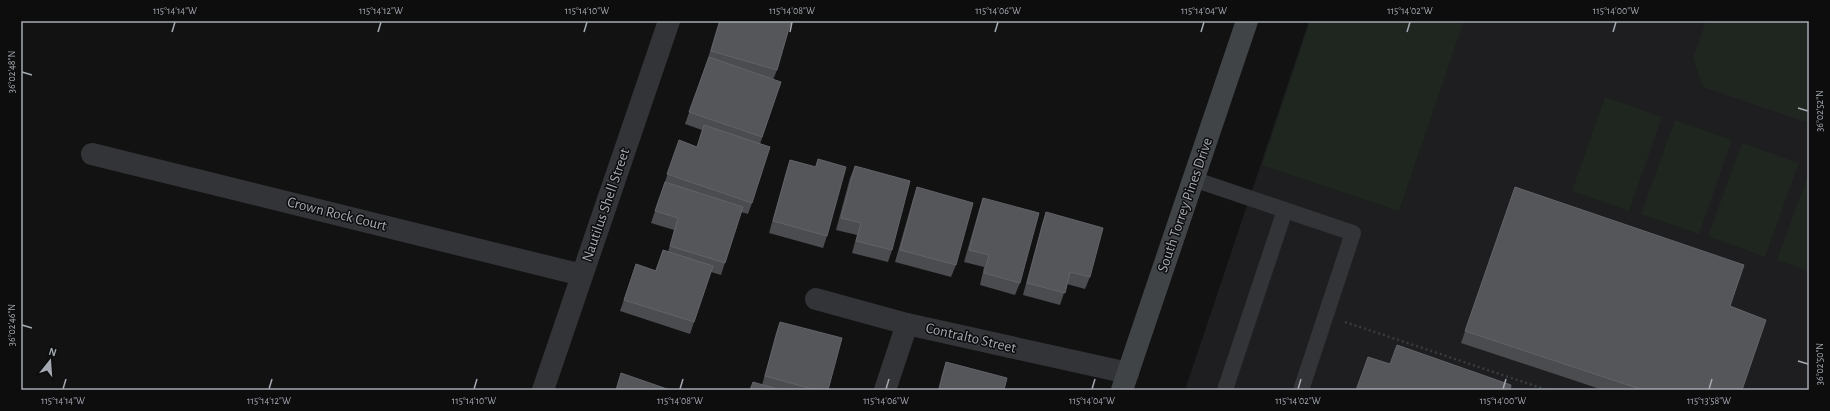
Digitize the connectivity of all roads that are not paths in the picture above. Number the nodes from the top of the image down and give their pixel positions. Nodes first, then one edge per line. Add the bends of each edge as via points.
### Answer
1 (669, 21) edge
2 (1247, 21) edge
3 (92, 154) dead end
4 (1193, 179) junction
5 (1285, 210) junction
6 (582, 275) junction
7 (816, 299) dead end
8 (907, 324) junction
9 (1125, 381) edge
10 (543, 390) edge
11 (885, 390) edge
12 (1225, 390) edge
13 (1301, 390) edge

1 - 6 street, Nautilus Shell Street
2 - 4 street, South Torrey Pines Drive
3 - 6 street, Crown Rock Court
4 - 5 lane
4 - 9 street, South Torrey Pines Drive
5 - 12 lane
5 - 13 lane via 1353,233
6 - 10 street, Nautilus Shell Street
7 - 8 street, Contralto Street
8 - 9 street, Contralto Street
8 - 11 street

